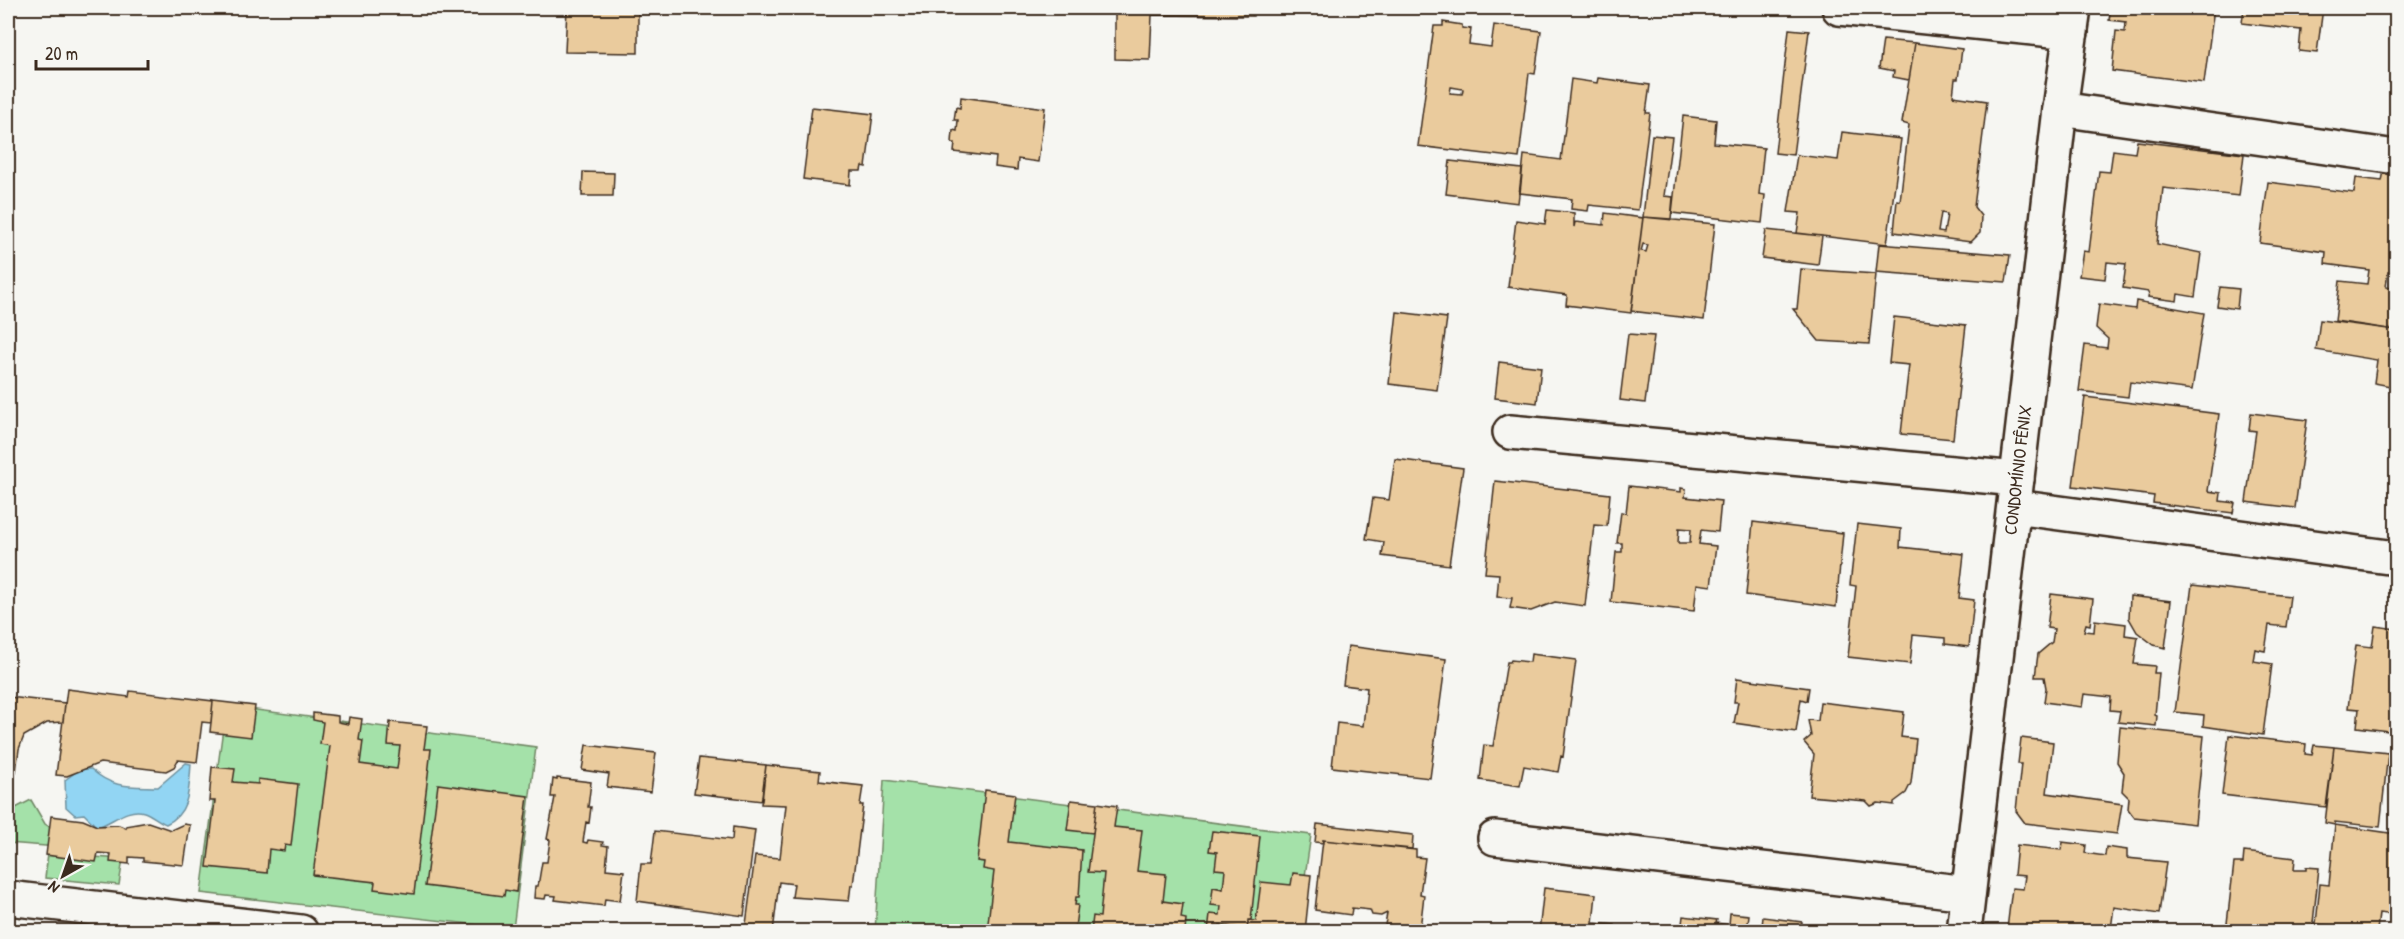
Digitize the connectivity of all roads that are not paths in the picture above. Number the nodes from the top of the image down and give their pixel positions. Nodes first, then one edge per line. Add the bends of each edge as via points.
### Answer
1 (1839, 8) edge
2 (2072, 20) edge
3 (2060, 109) junction
4 (2397, 157) edge
5 (1510, 432) dead end
6 (2016, 493) junction
7 (2397, 558) edge
8 (1495, 838) dead end
9 (1968, 893) junction
10 (8, 898) edge
11 (301, 932) edge
12 (1964, 932) edge

1 - 2 street
2 - 3 street, CONDOMÍNIO FÊNIX
3 - 4 street
3 - 6 street, CONDOMÍNIO FÊNIX
5 - 6 street
6 - 7 street
6 - 9 street, CONDOMÍNIO FÊNIX
8 - 9 street
9 - 12 street, CONDOMÍNIO FÊNIX
10 - 11 street

